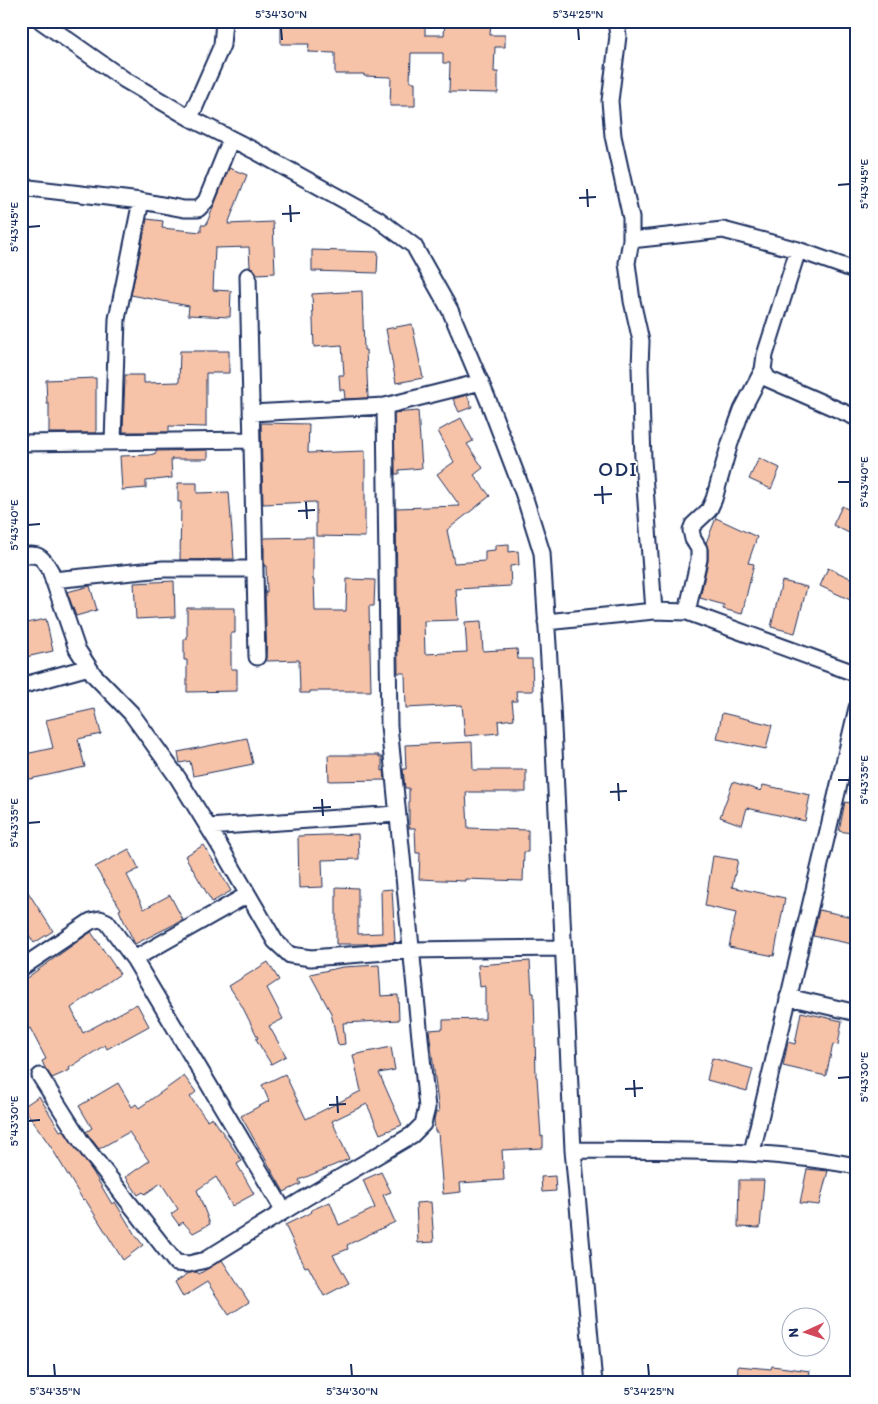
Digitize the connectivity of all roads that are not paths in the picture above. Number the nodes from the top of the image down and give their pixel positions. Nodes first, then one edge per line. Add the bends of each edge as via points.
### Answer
1 (41, 21) edge
2 (224, 21) edge
3 (616, 21) edge
4 (190, 118) junction
5 (231, 139) junction
6 (21, 187) edge
7 (141, 201) junction
8 (631, 240) junction
9 (798, 250) junction
10 (857, 271) edge
11 (248, 276) dead end
12 (763, 370) junction
13 (481, 382) junction
14 (384, 406) junction
15 (251, 413) junction
16 (857, 418) edge
17 (252, 440) junction
18 (113, 442) junction
19 (21, 443) edge
20 (21, 556) edge
21 (255, 569) junction
22 (53, 580) junction
23 (654, 611) junction
24 (687, 612) junction
25 (546, 622) junction
26 (257, 657) dead end
27 (89, 667) junction
28 (857, 674) edge
29 (21, 686) edge
30 (857, 708) edge
31 (397, 814) junction
32 (208, 827) junction
33 (247, 895) junction
34 (562, 948) junction
35 (411, 950) junction
36 (134, 959) junction
37 (21, 968) edge
38 (788, 998) junction
39 (857, 1013) edge
40 (40, 1076) dead end
41 (573, 1150) junction
42 (752, 1152) junction
43 (857, 1166) edge
44 (284, 1211) junction
45 (594, 1383) edge

1 - 4 street via 125,80
2 - 4 street via 222,44
3 - 8 street via 618,36 610,101 613,136 631,218
4 - 5 street
5 - 7 street via 206,200 198,209 184,210
5 - 13 street via 378,219 414,246 450,310
6 - 7 street
7 - 18 street via 116,319
8 - 9 street via 723,230
8 - 23 street via 627,263 641,341 643,460
9 - 10 street
9 - 12 street
11 - 15 street
12 - 16 street via 768,379
12 - 24 street via 742,410 714,499 709,510 693,524 691,530 699,554
13 - 14 street
13 - 25 street via 523,492 542,553
14 - 15 street
14 - 31 street via 389,726
15 - 17 street
17 - 18 street
17 - 21 street
18 - 19 street
20 - 22 street via 33,554 44,559
21 - 22 street via 163,569
21 - 26 street
22 - 27 street via 77,649
23 - 24 street
23 - 25 street
24 - 28 street
25 - 34 street
27 - 29 street
27 - 32 street via 131,713 178,778
30 - 38 street
31 - 32 street
31 - 35 street
32 - 33 street
33 - 35 street via 275,940 290,955 311,958
33 - 36 street
34 - 35 street
34 - 41 street
35 - 44 street via 427,1108 423,1124 412,1135
36 - 37 street via 108,922 100,919 91,921
36 - 44 street
38 - 39 street
38 - 42 street
40 - 44 street via 81,1141 176,1263 205,1260
41 - 42 street
41 - 45 street
42 - 43 street

